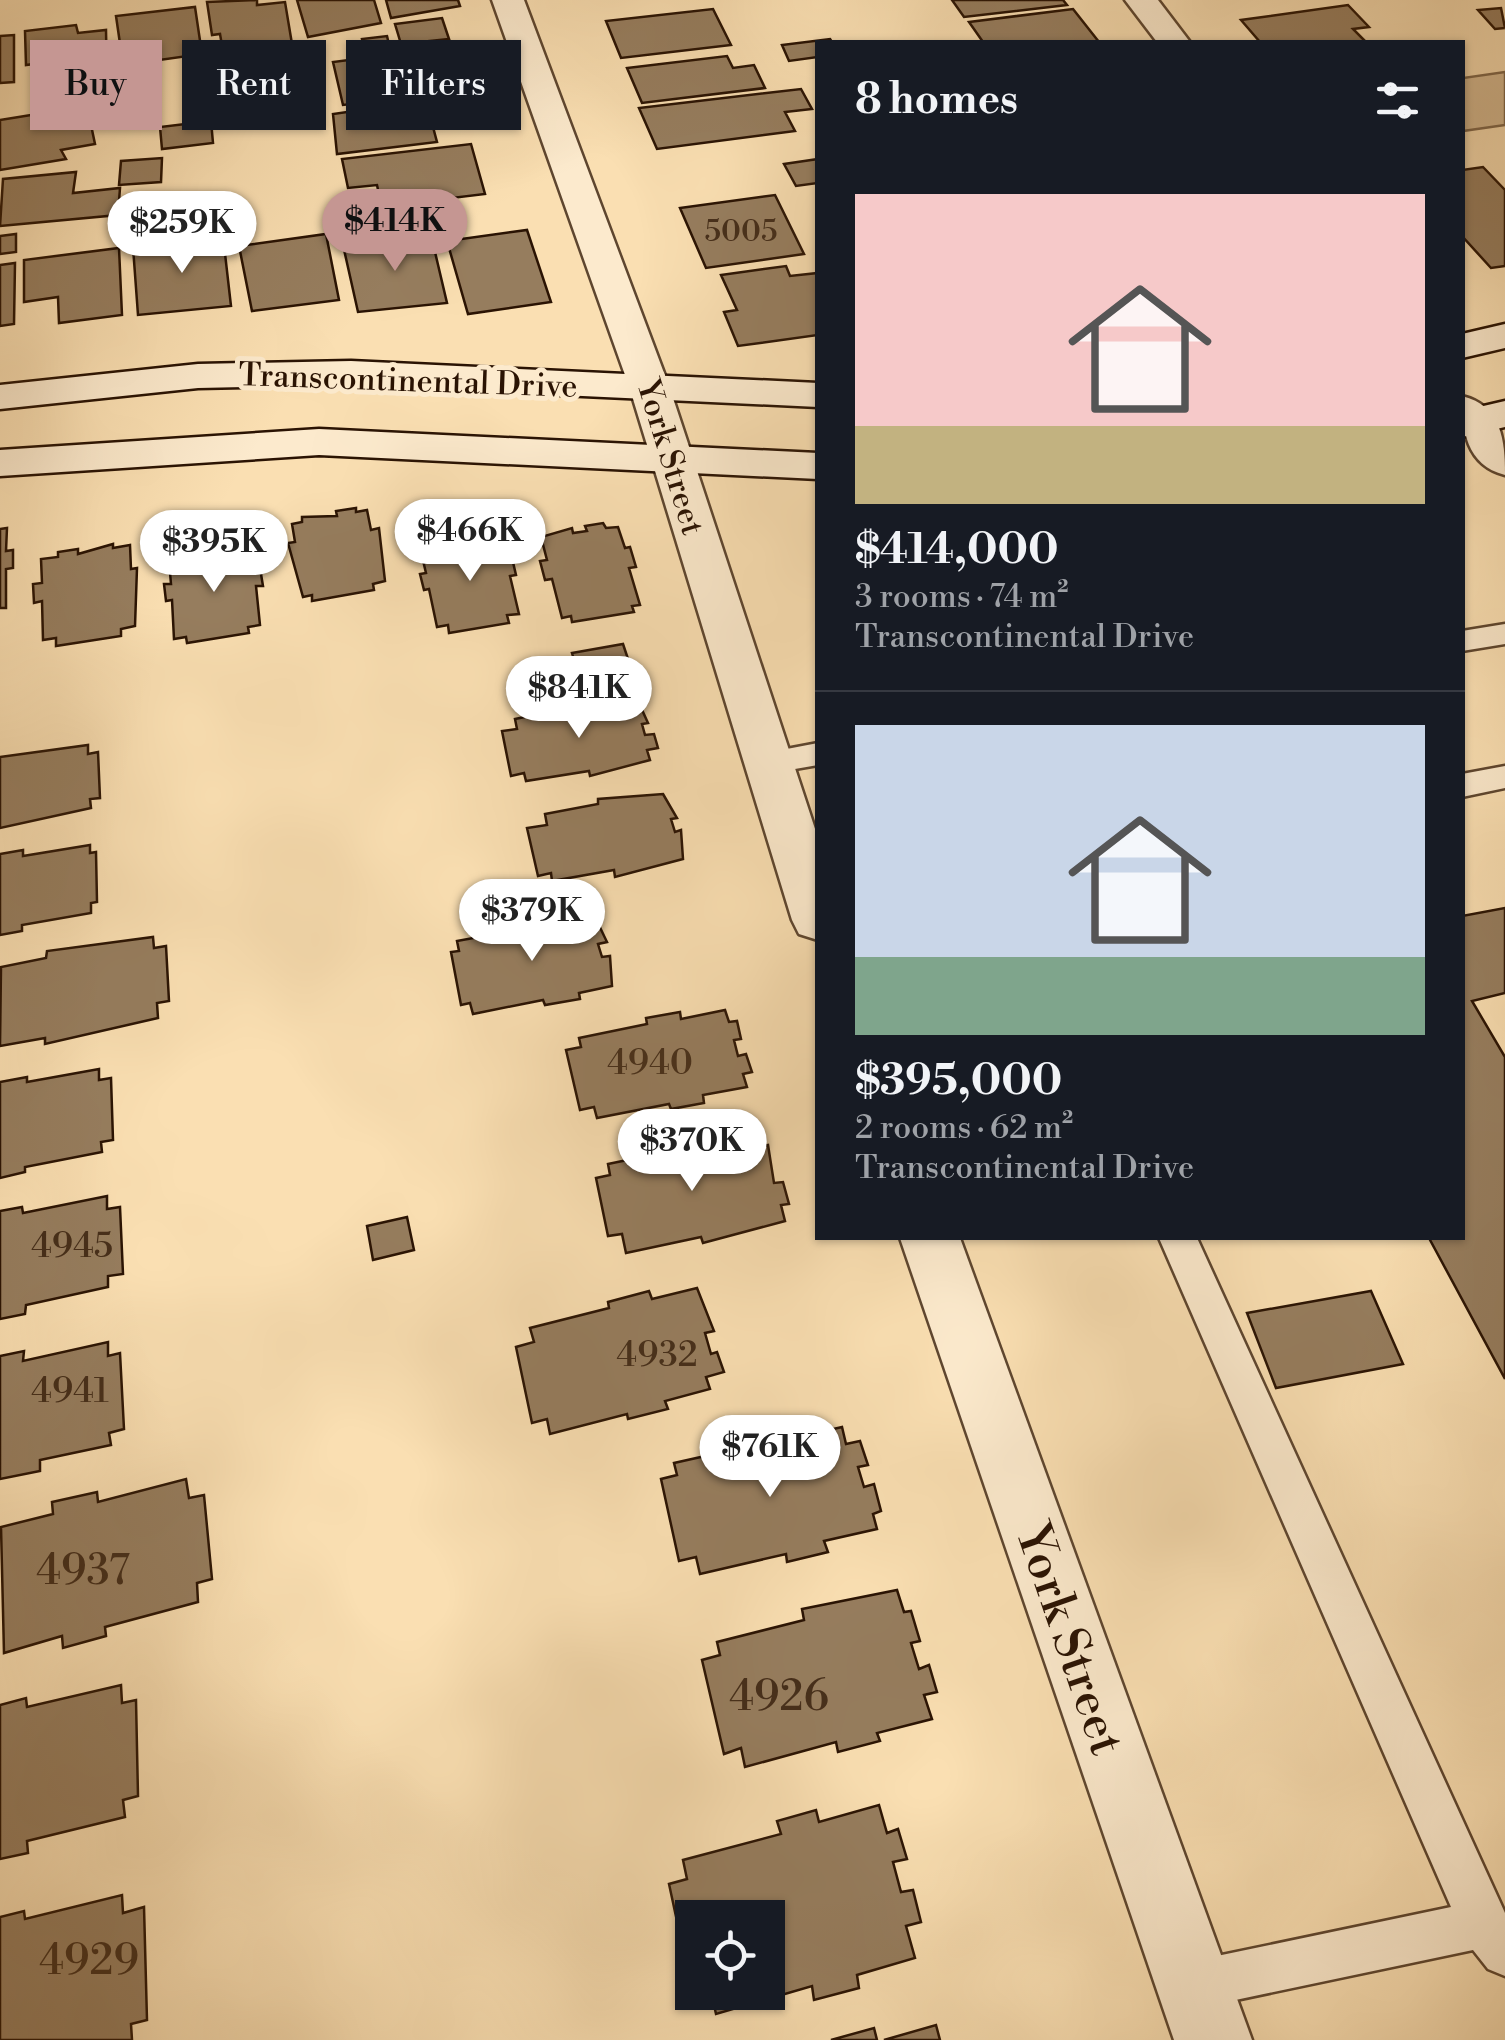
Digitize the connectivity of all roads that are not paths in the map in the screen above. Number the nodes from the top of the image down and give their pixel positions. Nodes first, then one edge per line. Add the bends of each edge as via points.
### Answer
1 (508, 0) edge
2 (1141, 0) edge
3 (1172, 40) edge
4 (1505, 336) edge
5 (1465, 345) edge
6 (650, 389) junction
7 (815, 395) edge
8 (0, 397) edge
9 (1476, 417) edge
10 (671, 458) junction
11 (1505, 462) edge
12 (0, 463) edge
13 (815, 466) edge
14 (1505, 634) edge
15 (1465, 641) edge
16 (815, 755) edge
17 (766, 763) junction
18 (1505, 777) edge
19 (1465, 785) edge
20 (815, 913) edge
21 (931, 1240) edge
22 (1179, 1240) edge
23 (1494, 1938) edge
24 (1203, 2012) edge

1 - 6 street, York Street
2 - 3 street
4 - 5 street
6 - 7 street, Transcontinental Drive
6 - 8 street, Transcontinental Drive via 351,373 198,376
6 - 10 street, York Street
9 - 11 street
10 - 12 street, Transcontinental Drive via 319,442
10 - 13 street, Transcontinental Drive
10 - 17 street, York Street
14 - 15 lane
16 - 17 lane
17 - 20 street, York Street
18 - 19 lane
21 - 24 street, York Street
22 - 23 lane
23 - 24 lane

